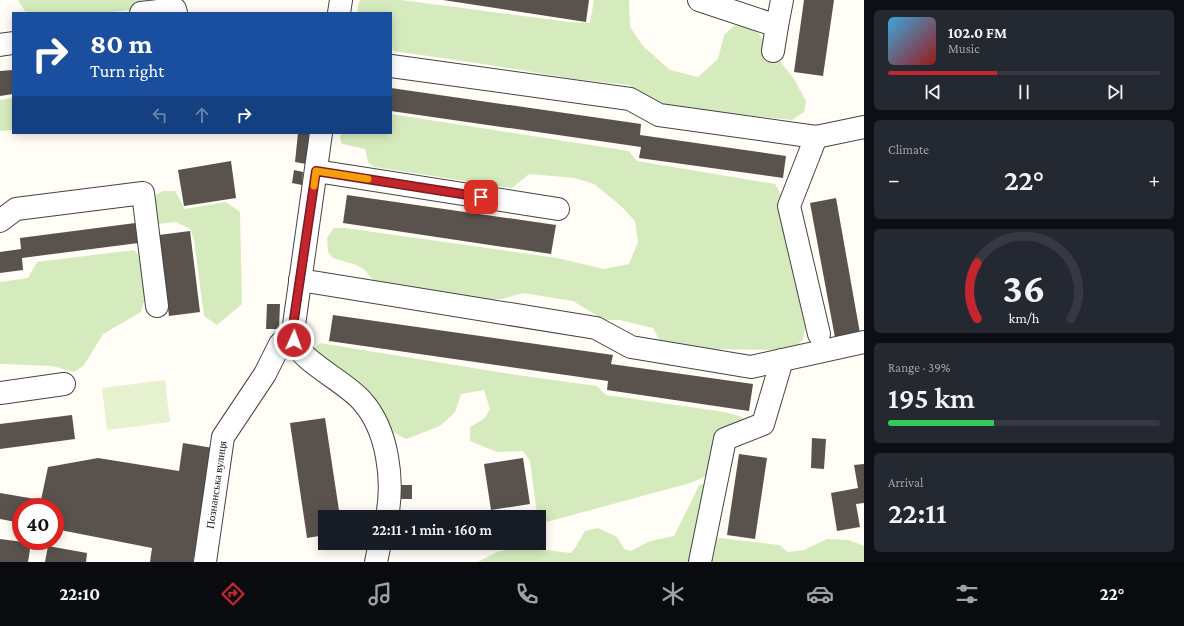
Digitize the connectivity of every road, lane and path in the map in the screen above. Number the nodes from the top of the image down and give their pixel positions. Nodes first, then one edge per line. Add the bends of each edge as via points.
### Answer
1 (341, 0) edge
2 (699, 0) edge
3 (782, 0) edge
4 (150, 12) edge
5 (176, 12) edge
6 (339, 12) edge
7 (777, 26) junction
8 (12, 43) edge
9 (0, 45) edge
10 (773, 51) dead end
11 (392, 66) edge
12 (864, 127) edge
13 (321, 134) edge
14 (816, 136) junction
15 (316, 171) junction
16 (558, 208) dead end
17 (0, 221) edge
18 (300, 280) junction
19 (157, 306) dead end
20 (293, 332) junction
21 (819, 334) dead end
22 (864, 342) edge
23 (782, 360) junction
24 (64, 384) dead end
25 (0, 392) edge
26 (387, 510) edge
27 (379, 550) edge
28 (205, 562) edge
29 (376, 562) edge
30 (700, 562) edge

1 - 6 street
2 - 7 street
3 - 7 street
4 - 5 street via 175,9
7 - 10 street
8 - 9 street
11 - 14 street via 630,99 658,115
12 - 14 street
13 - 15 street
14 - 21 street via 789,206
15 - 16 street
15 - 18 street
17 - 19 street via 16,209 143,193
18 - 20 street
18 - 23 street via 596,328 631,347 751,367
20 - 26 street via 294,340 305,357 363,401 375,420 389,473 390,497
20 - 28 street, Познанська вулиця via 280,344 265,374 223,437
22 - 23 street
23 - 30 street via 763,424 725,439
24 - 25 street
27 - 29 street

